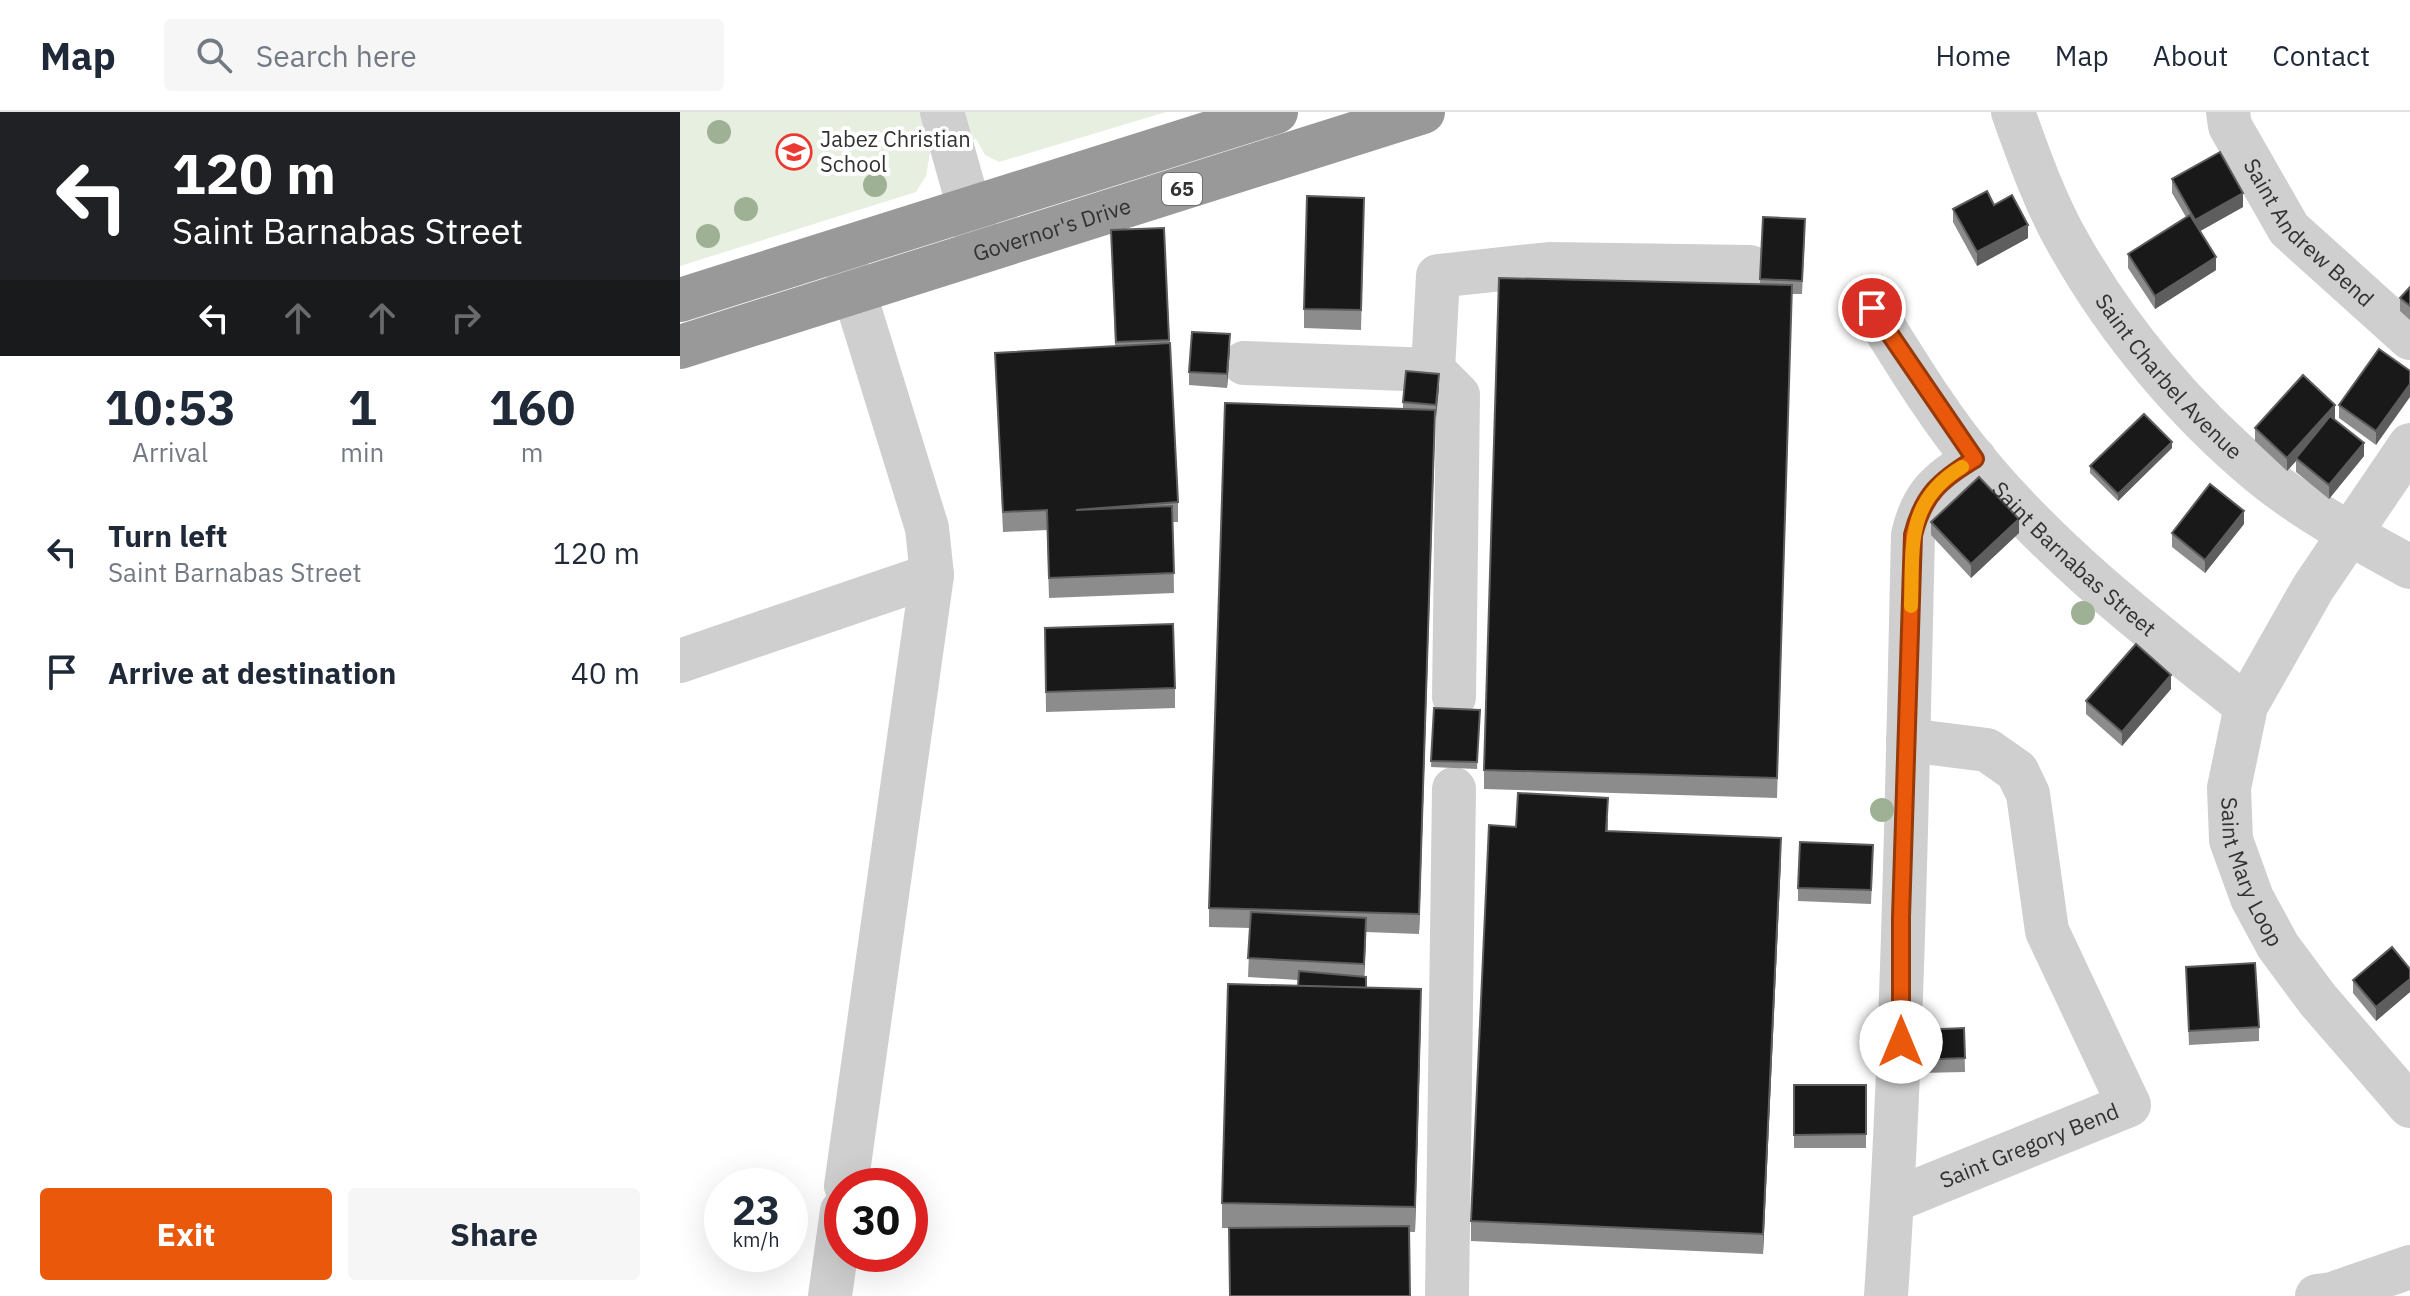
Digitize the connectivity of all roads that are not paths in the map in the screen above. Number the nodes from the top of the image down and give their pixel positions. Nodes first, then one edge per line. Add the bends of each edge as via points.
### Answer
1 (942, 112) edge
2 (1276, 112) edge
3 (1423, 112) edge
4 (2013, 112) edge
5 (2228, 112) edge
6 (969, 208) junction
7 (841, 249) junction
8 (982, 252) junction
9 (1750, 267) dead end
10 (854, 292) junction
11 (680, 300) edge
12 (1872, 308) dead end
13 (2410, 338) edge
14 (680, 347) edge
15 (1244, 363) dead end
16 (1433, 370) junction
17 (2410, 445) edge
18 (1975, 459) junction
19 (2348, 533) junction
20 (2410, 567) edge
21 (932, 575) junction
22 (680, 661) edge
23 (1454, 697) dead end
24 (2246, 706) junction
25 (1908, 740) junction
26 (1454, 789) dead end
27 (2410, 1106) edge
28 (849, 1168) edge
29 (1892, 1201) junction
30 (2410, 1267) edge
31 (833, 1272) edge
32 (830, 1296) edge
33 (1447, 1296) edge
34 (1886, 1296) edge
35 (2317, 1296) edge

1 - 6 street
2 - 6 highway, Governor's Drive / 65
3 - 8 highway, Governor's Drive / 65
4 - 19 street, Saint Charbel Avenue via 2069,245 2125,329 2189,407 2261,474
5 - 13 street, Saint Andrew Bend via 2230,126 2289,229
6 - 7 highway, Governor's Drive / 65
6 - 8 street
7 - 10 street
7 - 11 highway, Governor's Drive / 65
8 - 10 highway, Governor's Drive / 65
9 - 16 street via 1549,264 1438,276
10 - 14 highway, Governor's Drive / 65
10 - 21 street via 927,528
12 - 18 street, Saint Barnabas Street
15 - 16 street
16 - 23 street via 1458,395
17 - 19 street, Saint Mary Loop
18 - 24 street, Saint Barnabas Street via 2052,544
18 - 25 street via 1931,492 1919,510 1913,535
19 - 20 street, Saint Charbel Avenue
19 - 24 street, Saint Mary Loop
21 - 22 street
21 - 28 street
24 - 27 street, Saint Mary Loop via 2229,788 2231,840 2252,898 2278,946 2318,1000
25 - 29 street
25 - 29 street, Saint Gregory Bend via 1987,750 2017,771 2028,794 2047,931 2129,1105
26 - 33 street
29 - 34 street
30 - 35 street
31 - 32 street

